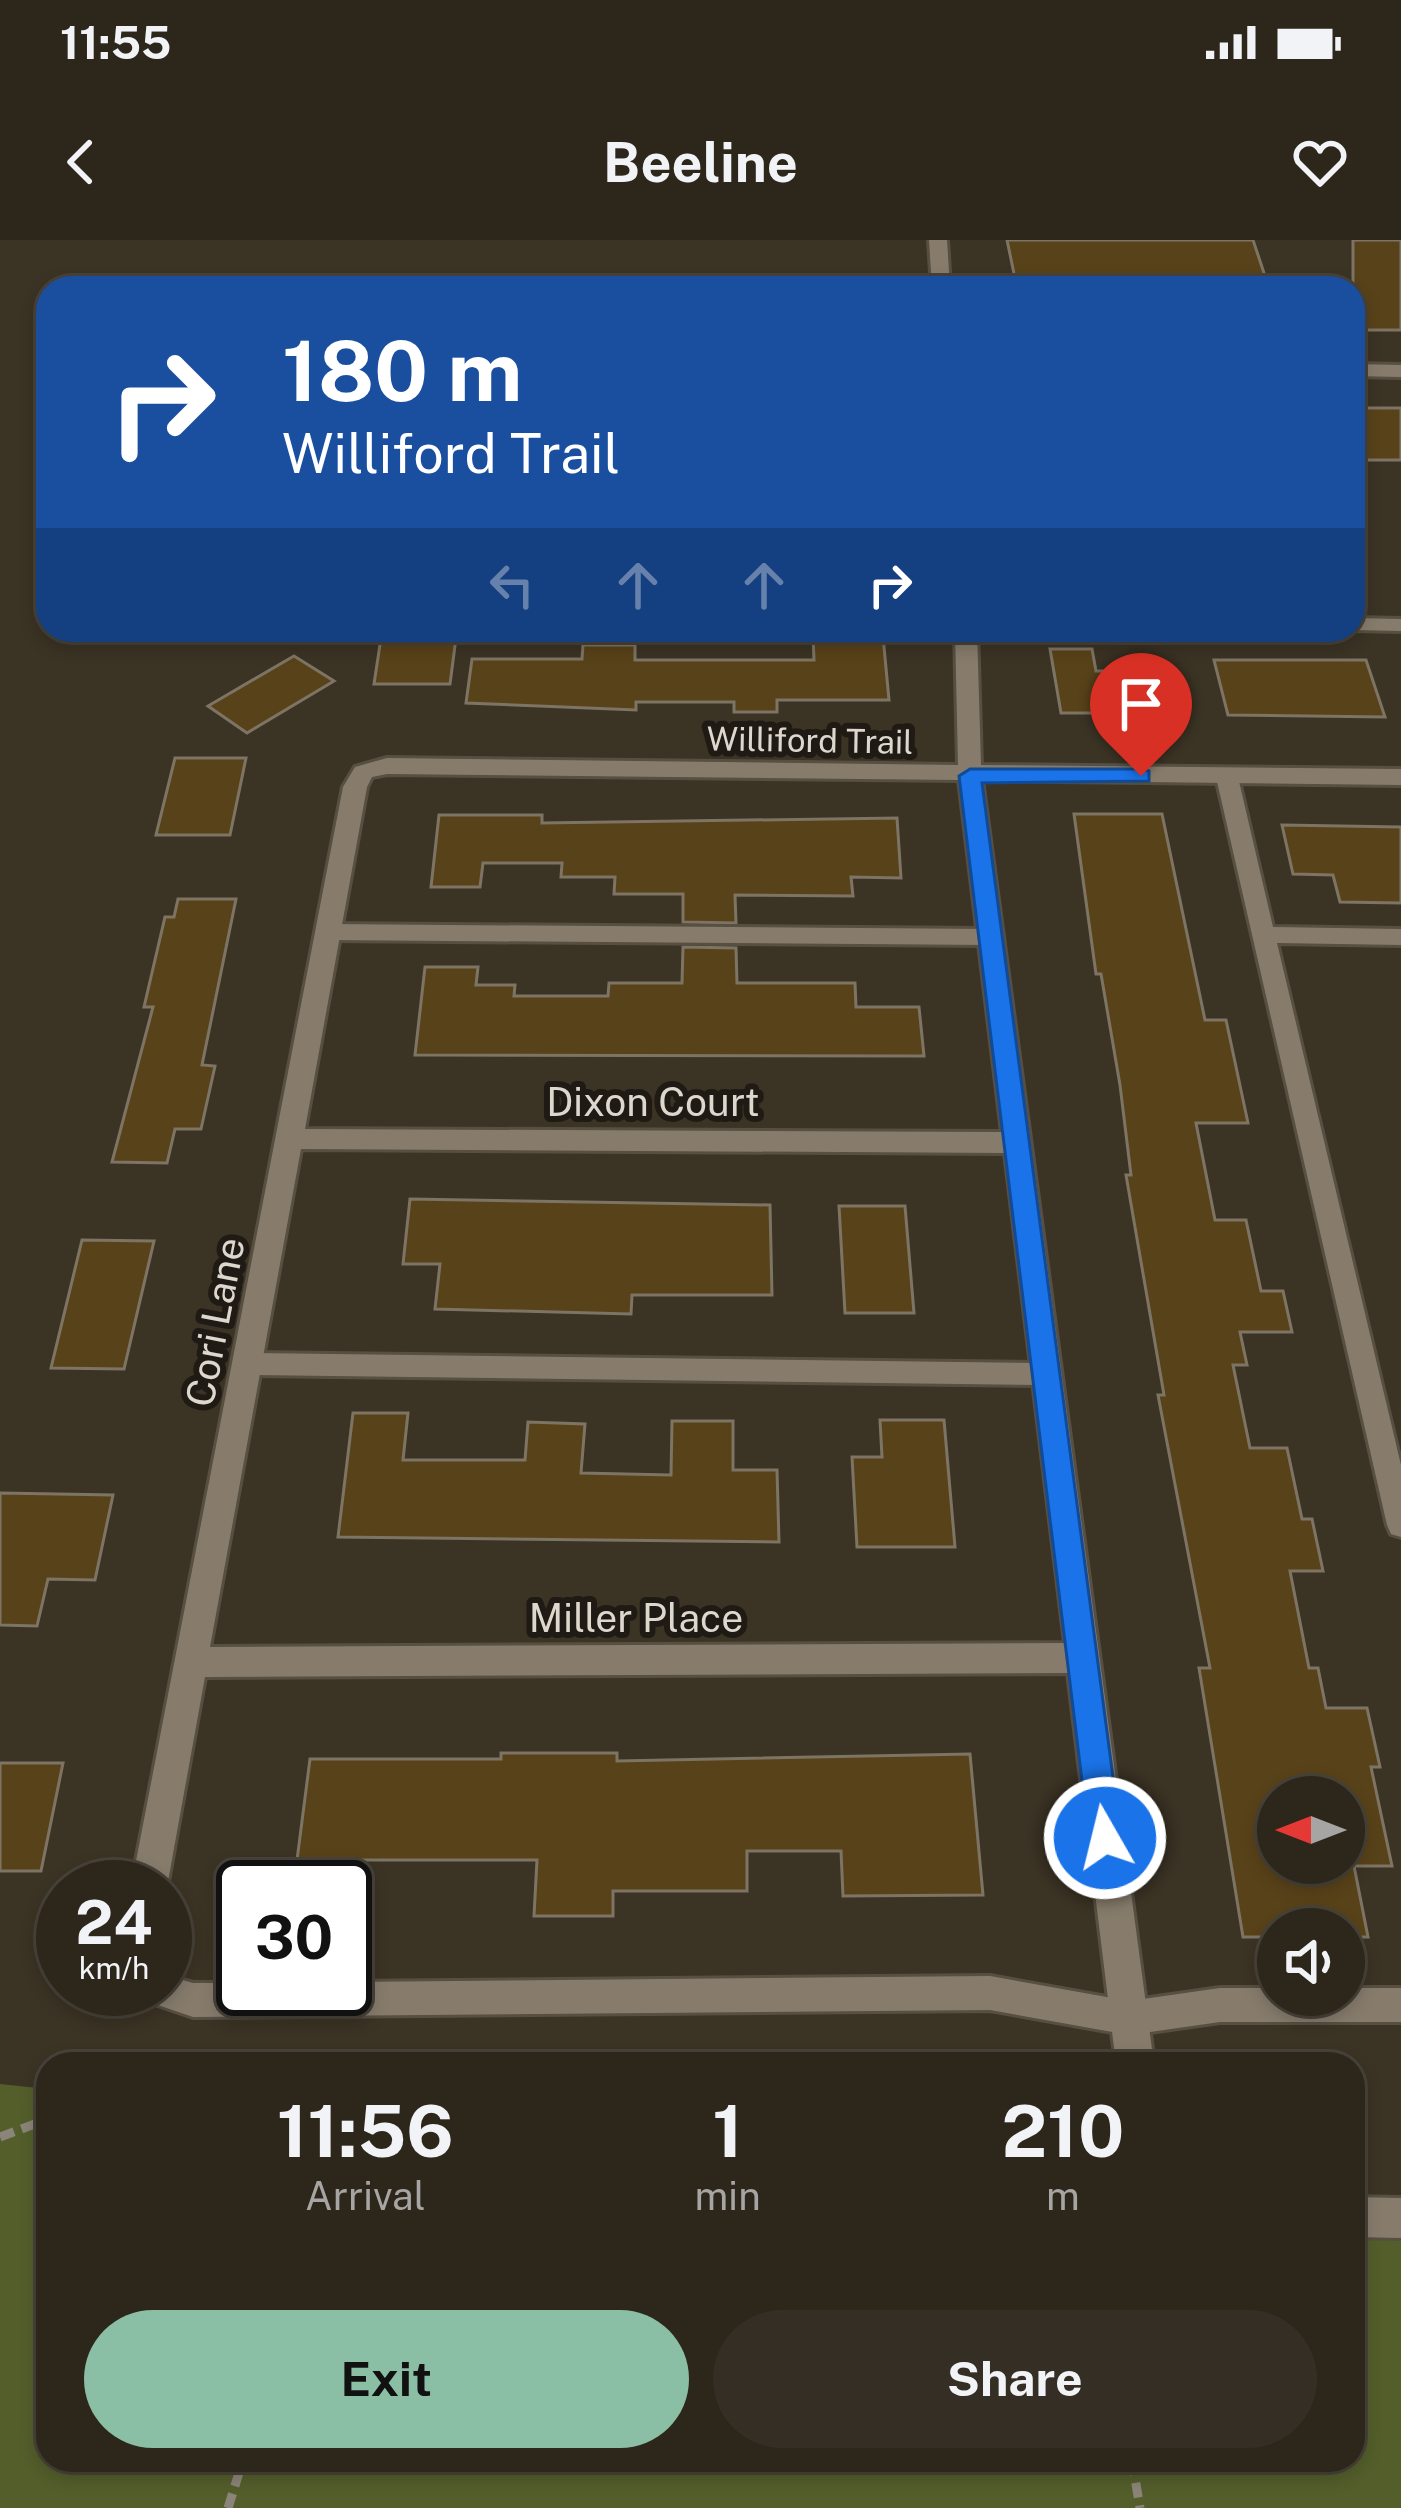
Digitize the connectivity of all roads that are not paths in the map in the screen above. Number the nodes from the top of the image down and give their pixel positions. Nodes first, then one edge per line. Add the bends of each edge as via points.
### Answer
1 (938, 240) edge
2 (940, 276) edge
3 (1365, 370) edge
4 (1401, 371) edge
5 (1365, 624) edge
6 (1401, 625) edge
7 (966, 642) edge
8 (363, 772) joint
9 (970, 776) junction
10 (1227, 777) junction
11 (1401, 777) edge
12 (327, 932) junction
13 (1264, 934) junction
14 (990, 937) junction
15 (1401, 937) edge
16 (288, 1139) junction
17 (1017, 1143) junction
18 (247, 1364) junction
19 (1046, 1374) junction
20 (1401, 1525) edge
21 (1080, 1658) junction
22 (192, 1661) junction
23 (154, 1860) edge
24 (192, 2000) edge
25 (1401, 2006) edge
26 (1129, 2018) junction
27 (1133, 2052) edge
28 (1365, 2217) edge
29 (1401, 2218) edge

1 - 2 street
3 - 4 street
5 - 6 lane
7 - 9 street
8 - 9 street, Williford Trail via 387,766
8 - 12 street, Cori Lane
9 - 10 street, Williford Trail
9 - 14 street
10 - 11 street, Williford Trail
10 - 13 lane
12 - 14 lane
12 - 16 street, Cori Lane
13 - 15 lane
13 - 20 lane
14 - 17 street
16 - 17 street, Dixon Court
16 - 18 street, Cori Lane
17 - 19 street
18 - 19 lane
18 - 22 street, Cori Lane
19 - 21 street
21 - 22 street, Miller Place
21 - 26 street
22 - 23 street, Cori Lane
24 - 26 lane via 990,1993
25 - 26 lane via 1220,2006
26 - 27 street
28 - 29 street

